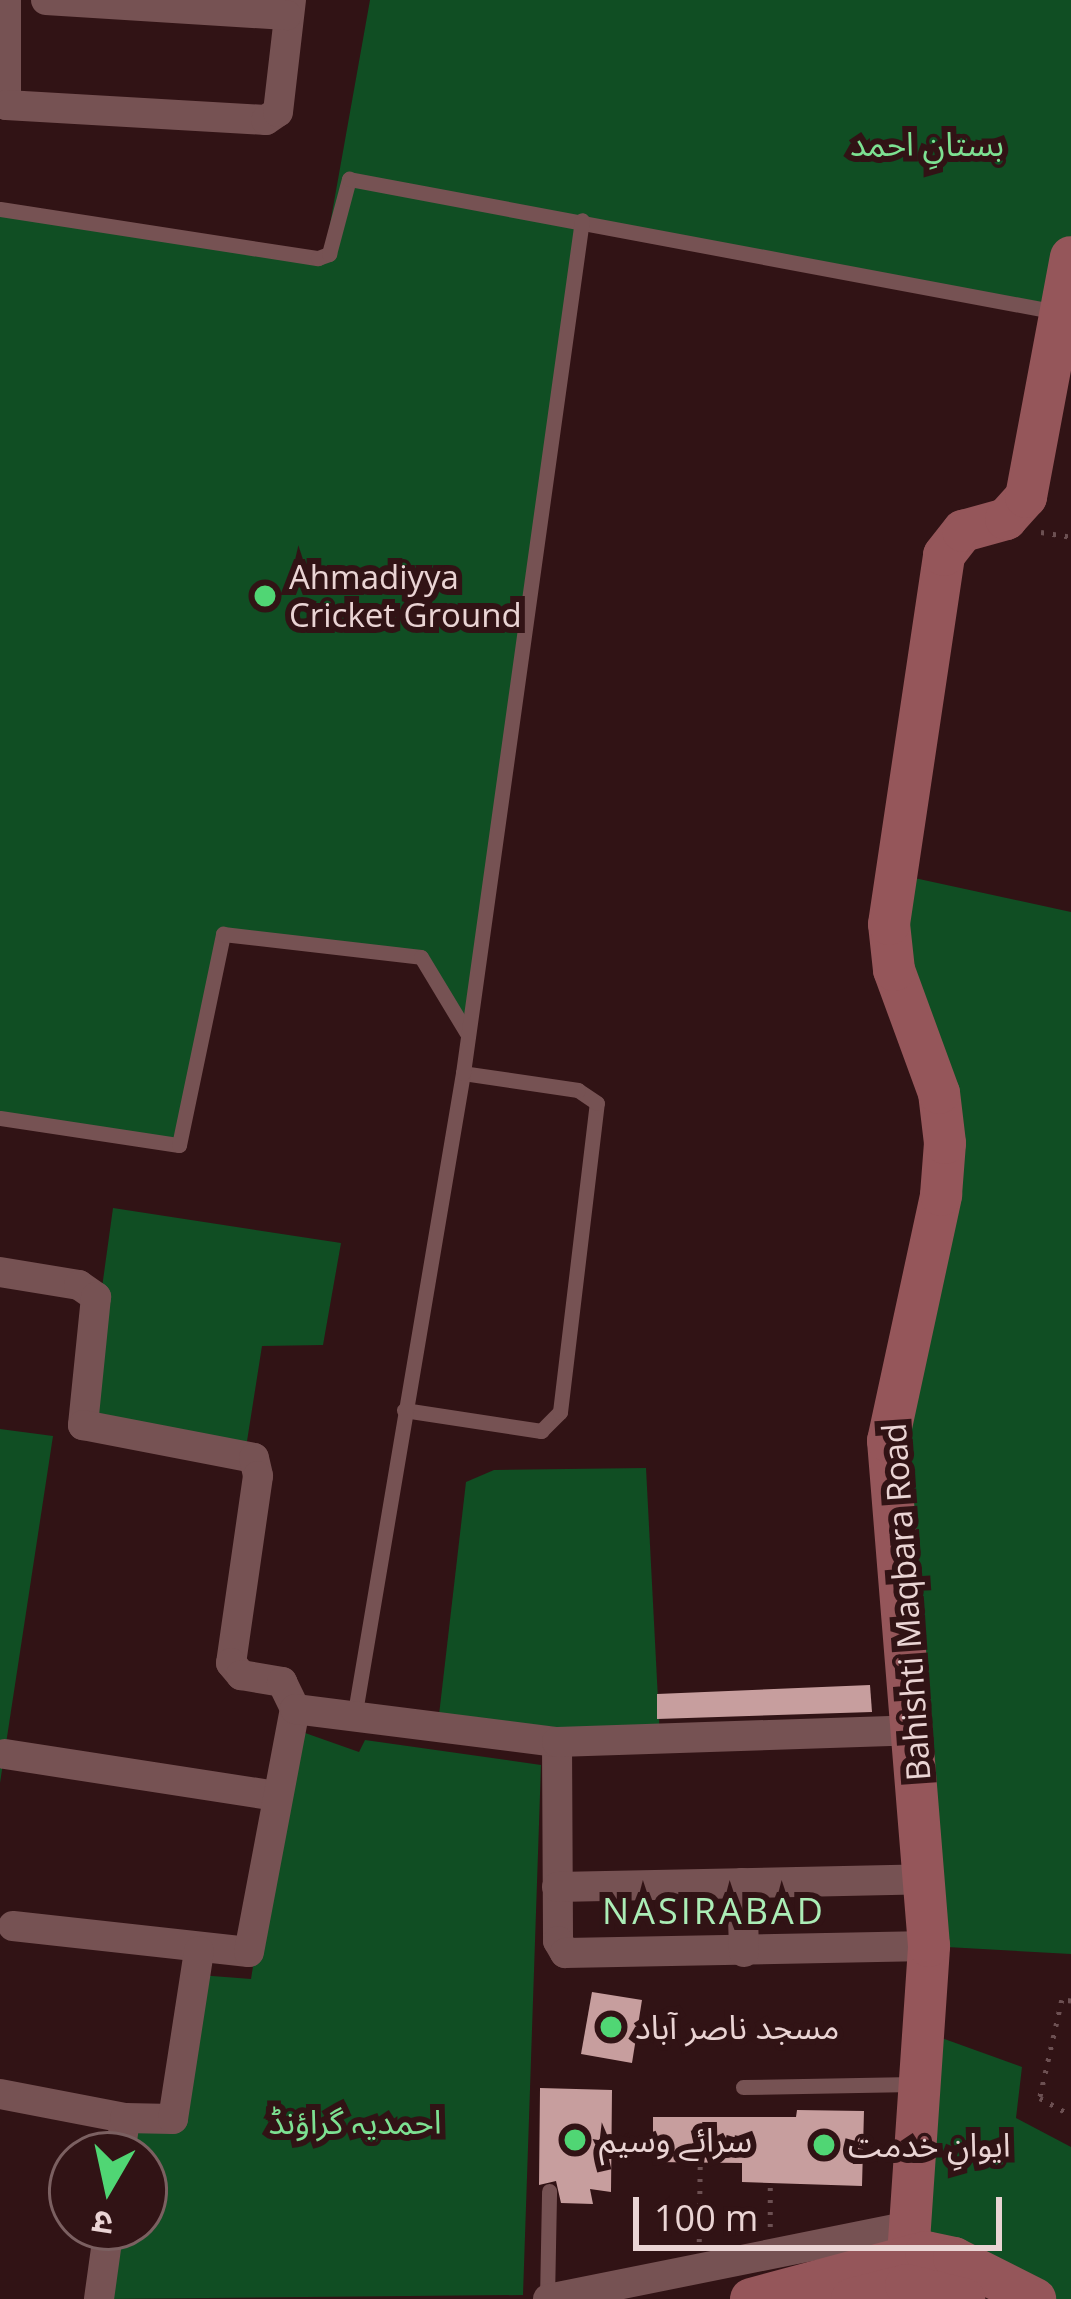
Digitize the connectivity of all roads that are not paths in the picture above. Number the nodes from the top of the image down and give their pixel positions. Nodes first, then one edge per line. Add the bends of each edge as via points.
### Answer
1 (6, 0) edge
2 (46, 0) edge
3 (289, 8) edge
4 (0, 209) edge
5 (581, 220) junction
6 (1071, 257) edge
7 (1060, 313) junction
8 (469, 1036) junction
9 (464, 1073) junction
10 (0, 1118) edge
11 (0, 1272) edge
12 (404, 1410) junction
13 (295, 1709) junction
14 (354, 1718) junction
15 (914, 1730) junction
16 (557, 1742) junction
17 (5, 1754) dead end
18 (276, 1796) junction
19 (926, 1879) junction
20 (742, 1883) junction
21 (557, 1886) junction
22 (7, 1926) edge
23 (929, 1946) junction
24 (199, 1951) junction
25 (744, 1952) junction
26 (923, 2084) junction
27 (743, 2087) dead end
28 (0, 2094) edge
29 (125, 2118) junction
30 (123, 2131) edge
31 (549, 2191) dead end
32 (106, 2251) edge
33 (908, 2266) edge
34 (99, 2299) edge
35 (547, 2299) edge
36 (751, 2299) edge
37 (852, 2299) edge
38 (964, 2299) edge
39 (1035, 2299) edge

1 - 3 street via 6,105 272,118
2 - 3 street
4 - 5 lane via 318,258 331,249 344,179
5 - 7 lane
5 - 8 lane
6 - 7 street, Bahishti Maqbara Road
7 - 15 street, Bahishti Maqbara Road via 1025,497 1006,519 964,531 944,555 889,924 888,946 938,1093 945,1143 888,1441
8 - 9 lane
8 - 10 lane via 429,960 224,934 179,1145
9 - 12 lane
9 - 12 lane via 578,1090 597,1102 560,1412 541,1431
11 - 13 street via 79,1286 96,1297 83,1425 254,1457 258,1477 231,1663 241,1675 282,1682
12 - 14 lane
13 - 14 street
13 - 18 street
14 - 16 street
15 - 16 street
15 - 19 street, Bahishti Maqbara Road
16 - 21 street
17 - 18 street
18 - 24 street via 254,1944 237,1955
19 - 20 street
19 - 23 street, Bahishti Maqbara Road
20 - 21 street
20 - 25 street
21 - 25 street via 565,1953
22 - 24 street
23 - 25 street
23 - 26 street, Bahishti Maqbara Road
24 - 29 street via 173,2119
26 - 27 lane
26 - 33 street, Bahishti Maqbara Road
28 - 29 street
29 - 30 street
31 - 35 lane
32 - 34 street
33 - 35 street via 770,2257
33 - 36 street
33 - 37 street
33 - 38 street
33 - 39 street via 955,2258

